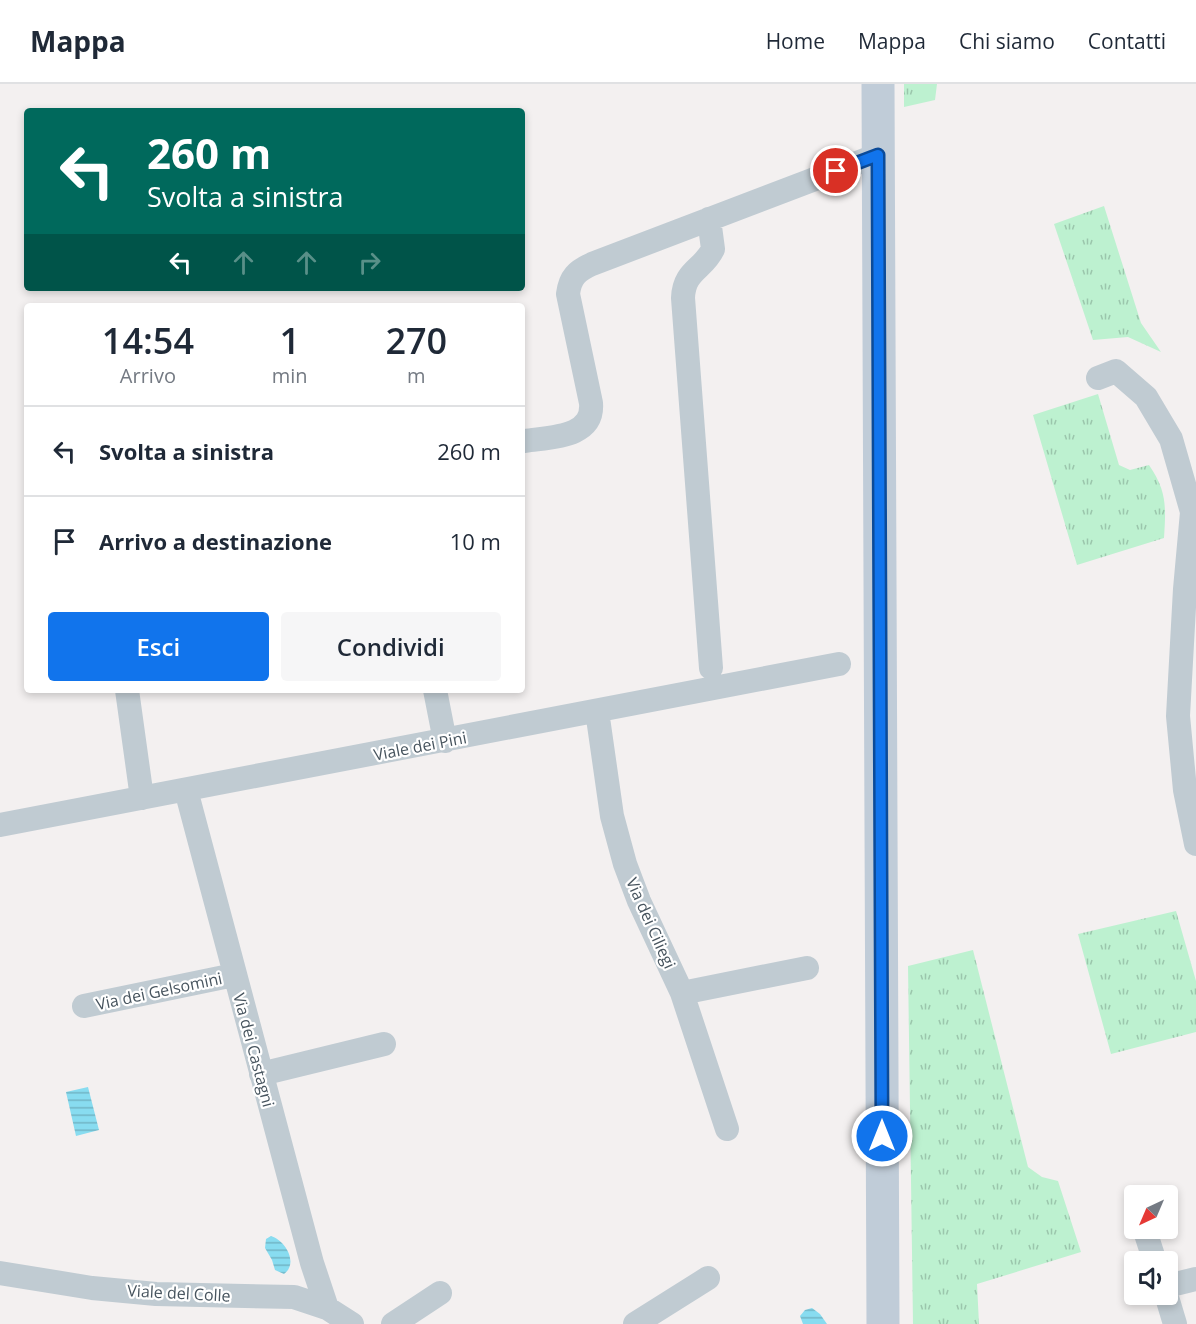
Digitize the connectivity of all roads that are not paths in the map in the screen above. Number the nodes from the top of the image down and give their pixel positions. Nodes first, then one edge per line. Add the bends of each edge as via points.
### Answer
1 (878, 84) edge
2 (878, 155) junction
3 (709, 219) junction
4 (1098, 378) dead end
5 (525, 441) dead end
6 (839, 664) dead end
7 (711, 668) dead end
8 (127, 693) edge
9 (436, 693) edge
10 (597, 711) junction
11 (445, 741) junction
12 (186, 790) junction
13 (142, 798) junction
14 (1193, 817) edge
15 (0, 825) edge
16 (1196, 844) edge
17 (807, 969) dead end
18 (234, 975) junction
19 (681, 993) junction
20 (84, 1006) dead end
21 (384, 1044) dead end
22 (261, 1074) junction
23 (727, 1129) dead end
24 (0, 1273) edge
25 (708, 1278) dead end
26 (1196, 1279) edge
27 (1178, 1283) edge
28 (440, 1293) dead end
29 (1169, 1305) edge
30 (327, 1308) junction
31 (352, 1324) edge
32 (393, 1324) edge
33 (635, 1324) edge
34 (883, 1324) edge
35 (1175, 1324) edge

1 - 2 main road
2 - 3 street
2 - 34 main road
3 - 5 street via 592,264 571,279 568,301 591,403 590,418 576,431
3 - 7 street via 713,249 689,275 683,298
4 - 14 street via 1116,371 1146,397 1171,439 1192,512 1178,716 1180,754
6 - 10 street, Viale dei Pini
8 - 13 street
9 - 11 street
10 - 11 street, Viale dei Pini
10 - 19 street, Via dei Ciliegi via 620,846 639,901
11 - 12 street, Viale dei Pini
12 - 13 street, Viale dei Pini
12 - 18 street, Via dei Castagni
13 - 15 street, Viale dei Pini
14 - 16 street
17 - 19 street
18 - 20 street, Via dei Gelsomini
18 - 22 street, Via dei Castagni
19 - 23 street, Via dei Ciliegi
21 - 22 street
22 - 30 street, Via dei Castagni
24 - 30 street, Viale del Colle via 156,1294 284,1296
25 - 33 street
26 - 27 street
28 - 32 street
29 - 35 street
30 - 31 street, Viale del Colle

